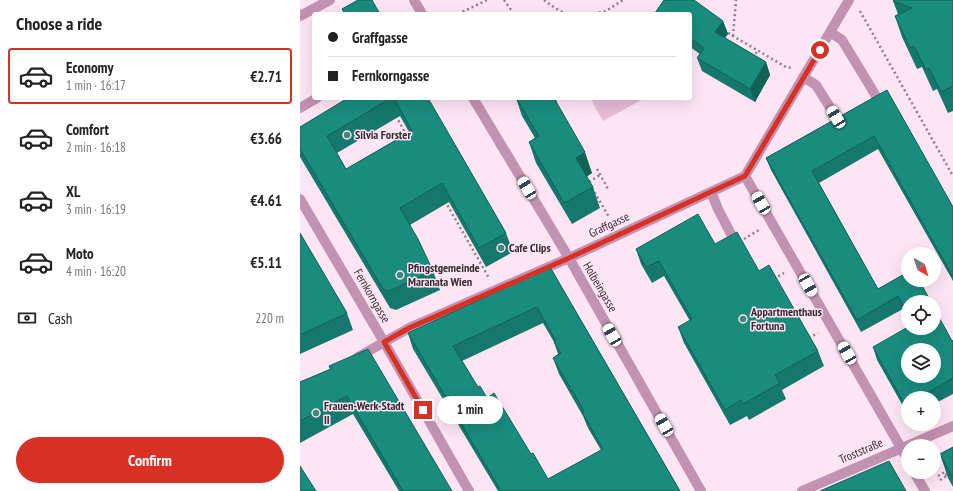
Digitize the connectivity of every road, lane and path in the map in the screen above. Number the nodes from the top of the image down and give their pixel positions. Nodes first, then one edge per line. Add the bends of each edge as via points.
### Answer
1 (330, 0) edge
2 (414, 0) edge
3 (487, 0) edge
4 (504, 0) edge
5 (544, 0) edge
6 (622, 0) edge
7 (736, 0) edge
8 (849, 0) edge
9 (858, 7) dead end
10 (606, 11) joint
11 (421, 12) edge
12 (462, 12) edge
13 (513, 12) edge
14 (562, 12) edge
15 (602, 12) edge
16 (300, 16) edge
17 (721, 27) edge
18 (830, 32) junction
19 (733, 36) junction
20 (758, 50) junction
21 (750, 63) edge
22 (805, 74) junction
23 (876, 96) edge
24 (314, 100) edge
25 (474, 100) edge
26 (554, 100) edge
27 (558, 107) edge
28 (300, 108) edge
29 (394, 112) dead end
30 (836, 117) edge
31 (409, 139) edge
32 (597, 170) dead end
33 (600, 175) junction
34 (745, 176) junction
35 (953, 176) edge
36 (608, 188) dead end
37 (711, 192) junction
38 (300, 199) edge
39 (444, 201) edge
40 (609, 216) dead end
41 (760, 230) dead end
42 (731, 234) edge
43 (745, 238) dead end
44 (569, 258) junction
45 (784, 273) dead end
46 (770, 281) edge
47 (496, 290) junction
48 (818, 333) dead end
49 (808, 339) edge
50 (384, 342) junction
51 (350, 360) edge
52 (953, 426) edge
53 (922, 439) edge
54 (901, 448) joint
55 (953, 472) edge
56 (941, 474) edge
57 (947, 476) junction
58 (918, 479) edge
59 (940, 480) edge
60 (469, 491) edge
61 (701, 491) edge
62 (802, 491) edge
63 (925, 491) edge

1 - 16 street
2 - 11 street
3 - 12 path
4 - 13 path
5 - 14 path
6 - 10 path
7 - 19 path
8 - 18 street
9 - 35 path
10 - 15 path
17 - 19 path
18 - 22 street
18 - 23 street via 842,40
19 - 20 path
20 - 21 path
20 - 22 path via 786,67
22 - 30 street via 816,85
22 - 34 street
24 - 28 street
25 - 44 street, Holbeingasse
26 - 27 path
29 - 31 path
32 - 33 path
33 - 36 path
33 - 40 path via 589,182
34 - 37 street, Graffgasse
34 - 54 street
37 - 42 street
37 - 44 street, Graffgasse
38 - 50 street, Fernkorngasse
39 - 47 path
41 - 43 path
44 - 47 street, Graffgasse
44 - 61 street, Holbeingasse
45 - 46 path
47 - 50 street, Graffgasse via 409,328
48 - 49 path
50 - 51 street, Graffgasse
50 - 60 street, Fernkorngasse
52 - 53 street, Troststraße
54 - 62 street, Troststraße
55 - 57 path
56 - 57 path via 945,472
57 - 59 path
58 - 63 street

